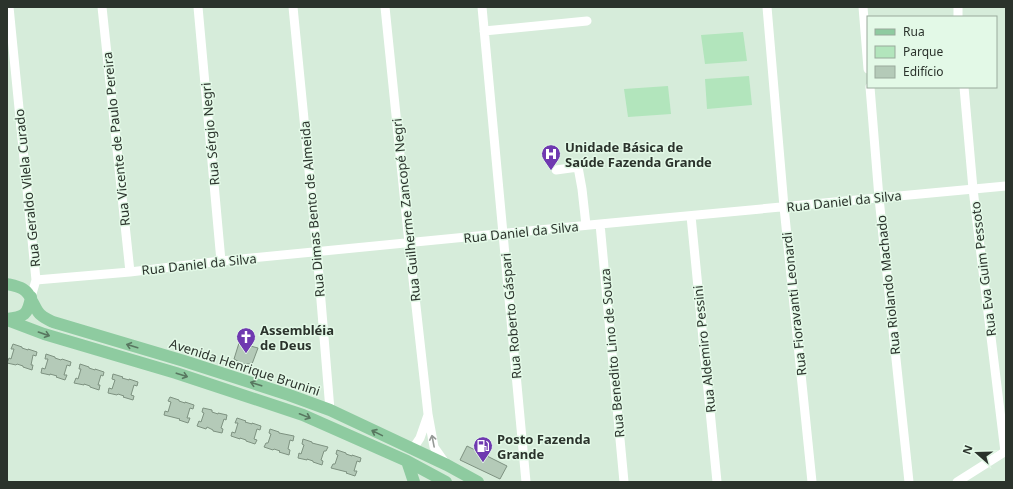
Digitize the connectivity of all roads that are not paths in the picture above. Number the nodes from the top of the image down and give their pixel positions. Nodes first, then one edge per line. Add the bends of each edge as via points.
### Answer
1 (9, 7) edge
2 (102, 7) edge
3 (198, 7) edge
4 (293, 7) edge
5 (385, 7) edge
6 (482, 7) edge
7 (767, 7) edge
8 (862, 7) edge
9 (587, 21) dead end
10 (484, 32) junction
11 (867, 59) edge
12 (870, 88) edge
13 (964, 88) edge
14 (556, 170) dead end
15 (1006, 186) edge
16 (973, 189) junction
17 (879, 198) junction
18 (784, 207) junction
19 (691, 216) junction
20 (600, 224) junction
21 (586, 225) junction
22 (503, 233) junction
23 (409, 243) junction
24 (317, 252) junction
25 (221, 261) junction
26 (130, 272) junction
27 (36, 280) junction
28 (7, 284) edge
29 (31, 297) junction
30 (7, 320) edge
31 (330, 410) junction
32 (428, 414) junction
33 (412, 450) junction
34 (1005, 451) edge
35 (407, 461) junction
36 (446, 466) junction
37 (414, 482) edge
38 (446, 482) edge
39 (478, 482) edge
40 (526, 482) edge
41 (624, 482) edge
42 (717, 482) edge
43 (812, 482) edge
44 (909, 482) edge
45 (957, 482) edge

1 - 27 street, Rua Geraldo Vilela Curado
2 - 26 street, Rua Vicente de Paulo Pereira
3 - 25 street, Rua Sérgio Negri
4 - 24 street, Rua Dimas Bento de Almeida
5 - 23 street, Rua Guilherme Zancopé Negri
6 - 10 street, Rua Roberto Gáspari
7 - 18 street, Rua Fioravanti Leonardi
8 - 11 street
9 - 10 street
10 - 22 street, Rua Roberto Gáspari
12 - 17 street, Rua Riolando Machado
13 - 16 street, Rua Eva Guim Pessoto
14 - 21 street via 578,168
15 - 16 street, Rua Daniel da Silva
16 - 17 street, Rua Daniel da Silva
16 - 34 street, Rua Eva Guim Pessoto
17 - 18 street, Rua Daniel da Silva
17 - 44 street, Rua Riolando Machado
18 - 19 street, Rua Daniel da Silva
18 - 43 street, Rua Fioravanti Leonardi
19 - 20 street, Rua Daniel da Silva
19 - 42 street, Rua Aldemiro Pessini
20 - 21 street, Rua Daniel da Silva
20 - 41 street, Rua Benedito Lino de Souza
21 - 22 street, Rua Daniel da Silva
22 - 23 street, Rua Daniel da Silva
22 - 40 street, Rua Roberto Gáspari
23 - 24 street, Rua Daniel da Silva
23 - 32 street, Rua Guilherme Zancopé Negri
24 - 25 street, Rua Daniel da Silva
24 - 31 street, Rua Dimas Bento de Almeida
25 - 26 street, Rua Daniel da Silva
26 - 27 street, Rua Daniel da Silva
27 - 29 street, Rua Geraldo Vilela Curado
28 - 29 main road, Avenida Henrique Brunini via 25,290
29 - 30 main road via 30,307 24,315
31 -> 29 main road, Avenida Henrique Brunini via 184,361 53,322 41,315
30 -> 35 main road, Avenida Henrique Brunini via 44,334 176,373 303,415
33 -> 31 main road, Avenida Henrique Brunini
32 - 33 street, Rua Guilherme Zancopé Negri via 420,438
36 -> 32 street, Rua Guilherme Zancopé Negri via 434,447
33 - 36 main road, Avenida Henrique Brunini
34 - 45 street
35 - 37 main road
35 - 38 main road, Avenida Henrique Brunini
36 - 39 main road, Avenida Henrique Brunini

